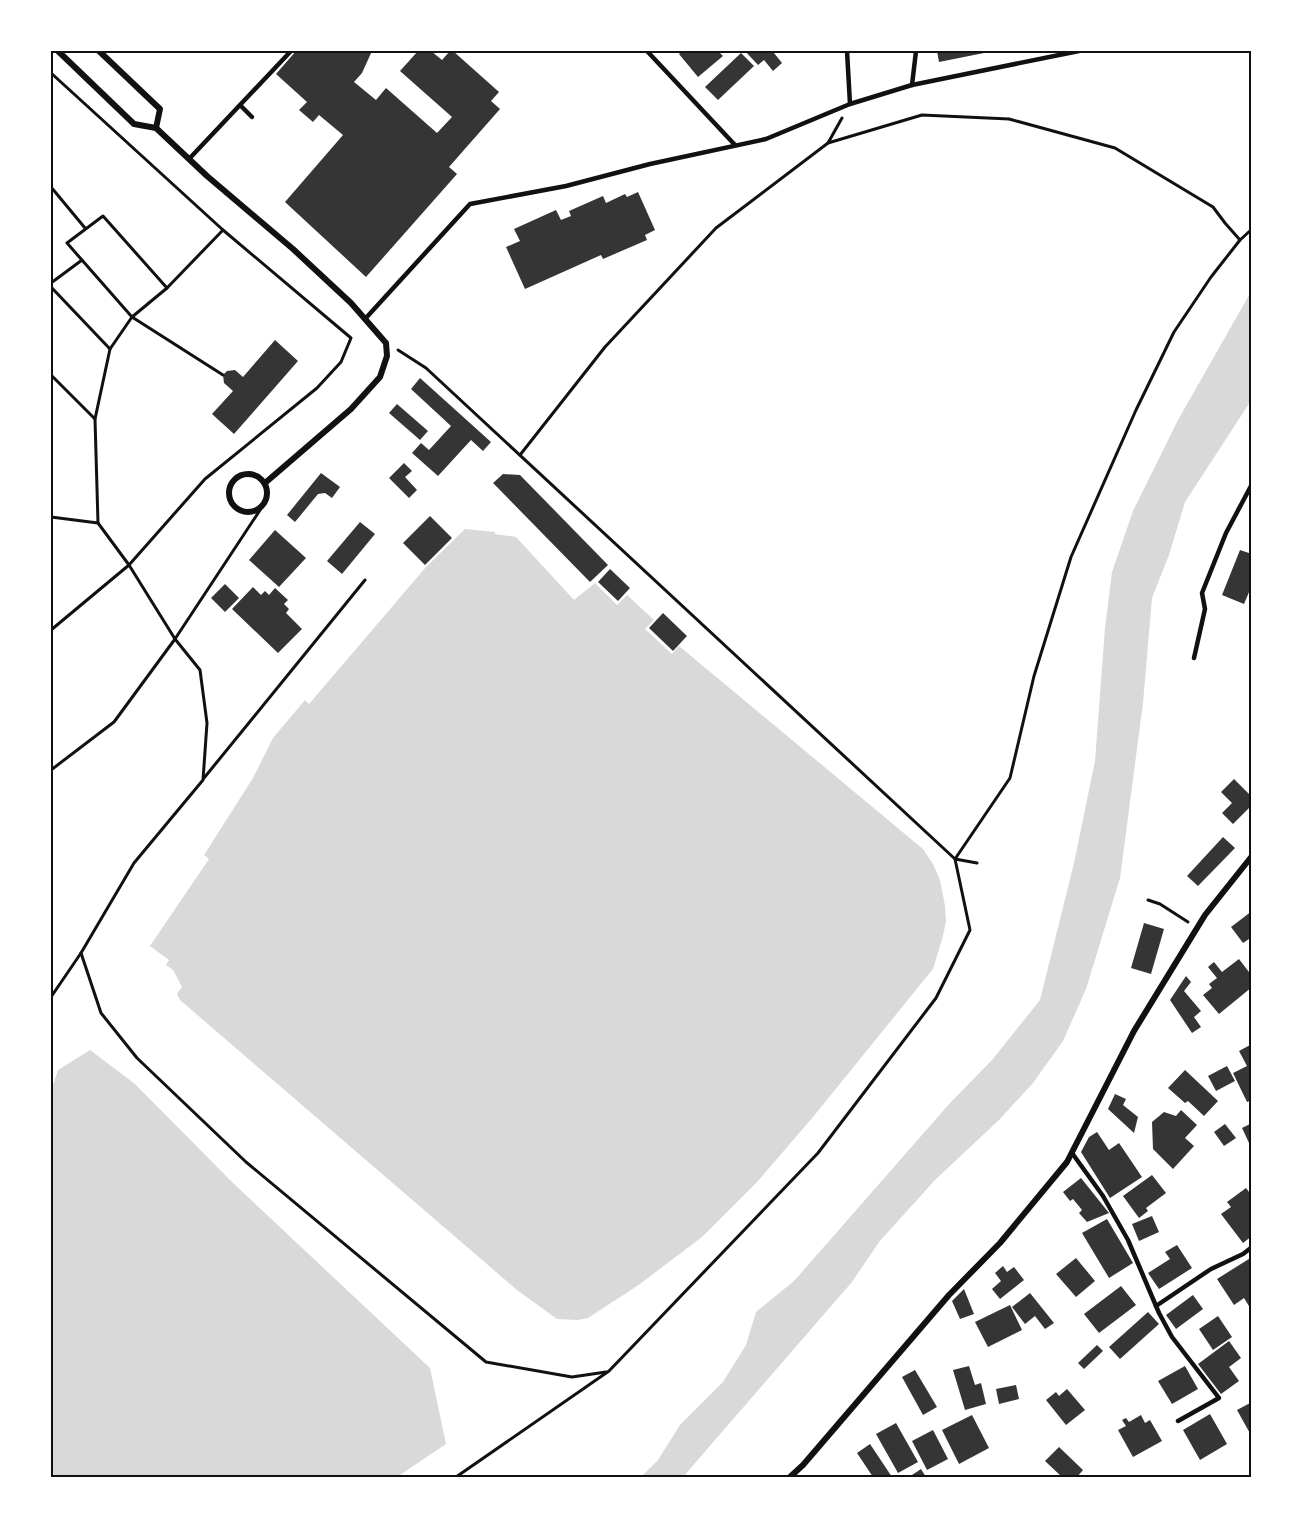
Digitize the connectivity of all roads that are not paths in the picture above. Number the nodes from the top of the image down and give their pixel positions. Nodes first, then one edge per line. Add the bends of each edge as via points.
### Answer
1 (58, 51) edge
2 (99, 51) edge
3 (291, 51) edge
4 (647, 51) edge
5 (847, 51) edge
6 (916, 51) edge
7 (1079, 51) edge
8 (912, 85) junction
9 (850, 104) junction
10 (241, 106) junction
11 (252, 117) dead end
12 (156, 128) junction
13 (735, 145) junction
14 (189, 159) junction
15 (365, 318) junction
16 (265, 483) junction
17 (1252, 484) edge
18 (1194, 658) dead end
19 (1252, 856) edge
20 (1072, 1153) junction
21 (1252, 1247) edge
22 (1156, 1306) junction
23 (1178, 1421) dead end
24 (790, 1477) edge

1 - 12 street via 134,124
2 - 12 street via 160,109
3 - 10 lane
4 - 13 lane
5 - 9 lane
6 - 8 lane
7 - 8 lane
8 - 9 lane
9 - 13 lane via 766,139
10 - 11 lane
10 - 14 lane
12 - 14 street
13 - 15 lane via 566,186 470,204
14 - 15 street
15 - 16 street via 386,343 387,356 380,377 351,409
16 - 16 street via 246,474 236,478 229,499 245,513 256,511 268,494
17 - 18 lane via 1226,533 1202,593 1205,609
19 - 20 street via 1197,928 1134,1032
20 - 22 lane via 1128,1240
20 - 24 street via 1000,1243 949,1295
21 - 22 lane
22 - 23 lane via 1172,1337 1220,1398

